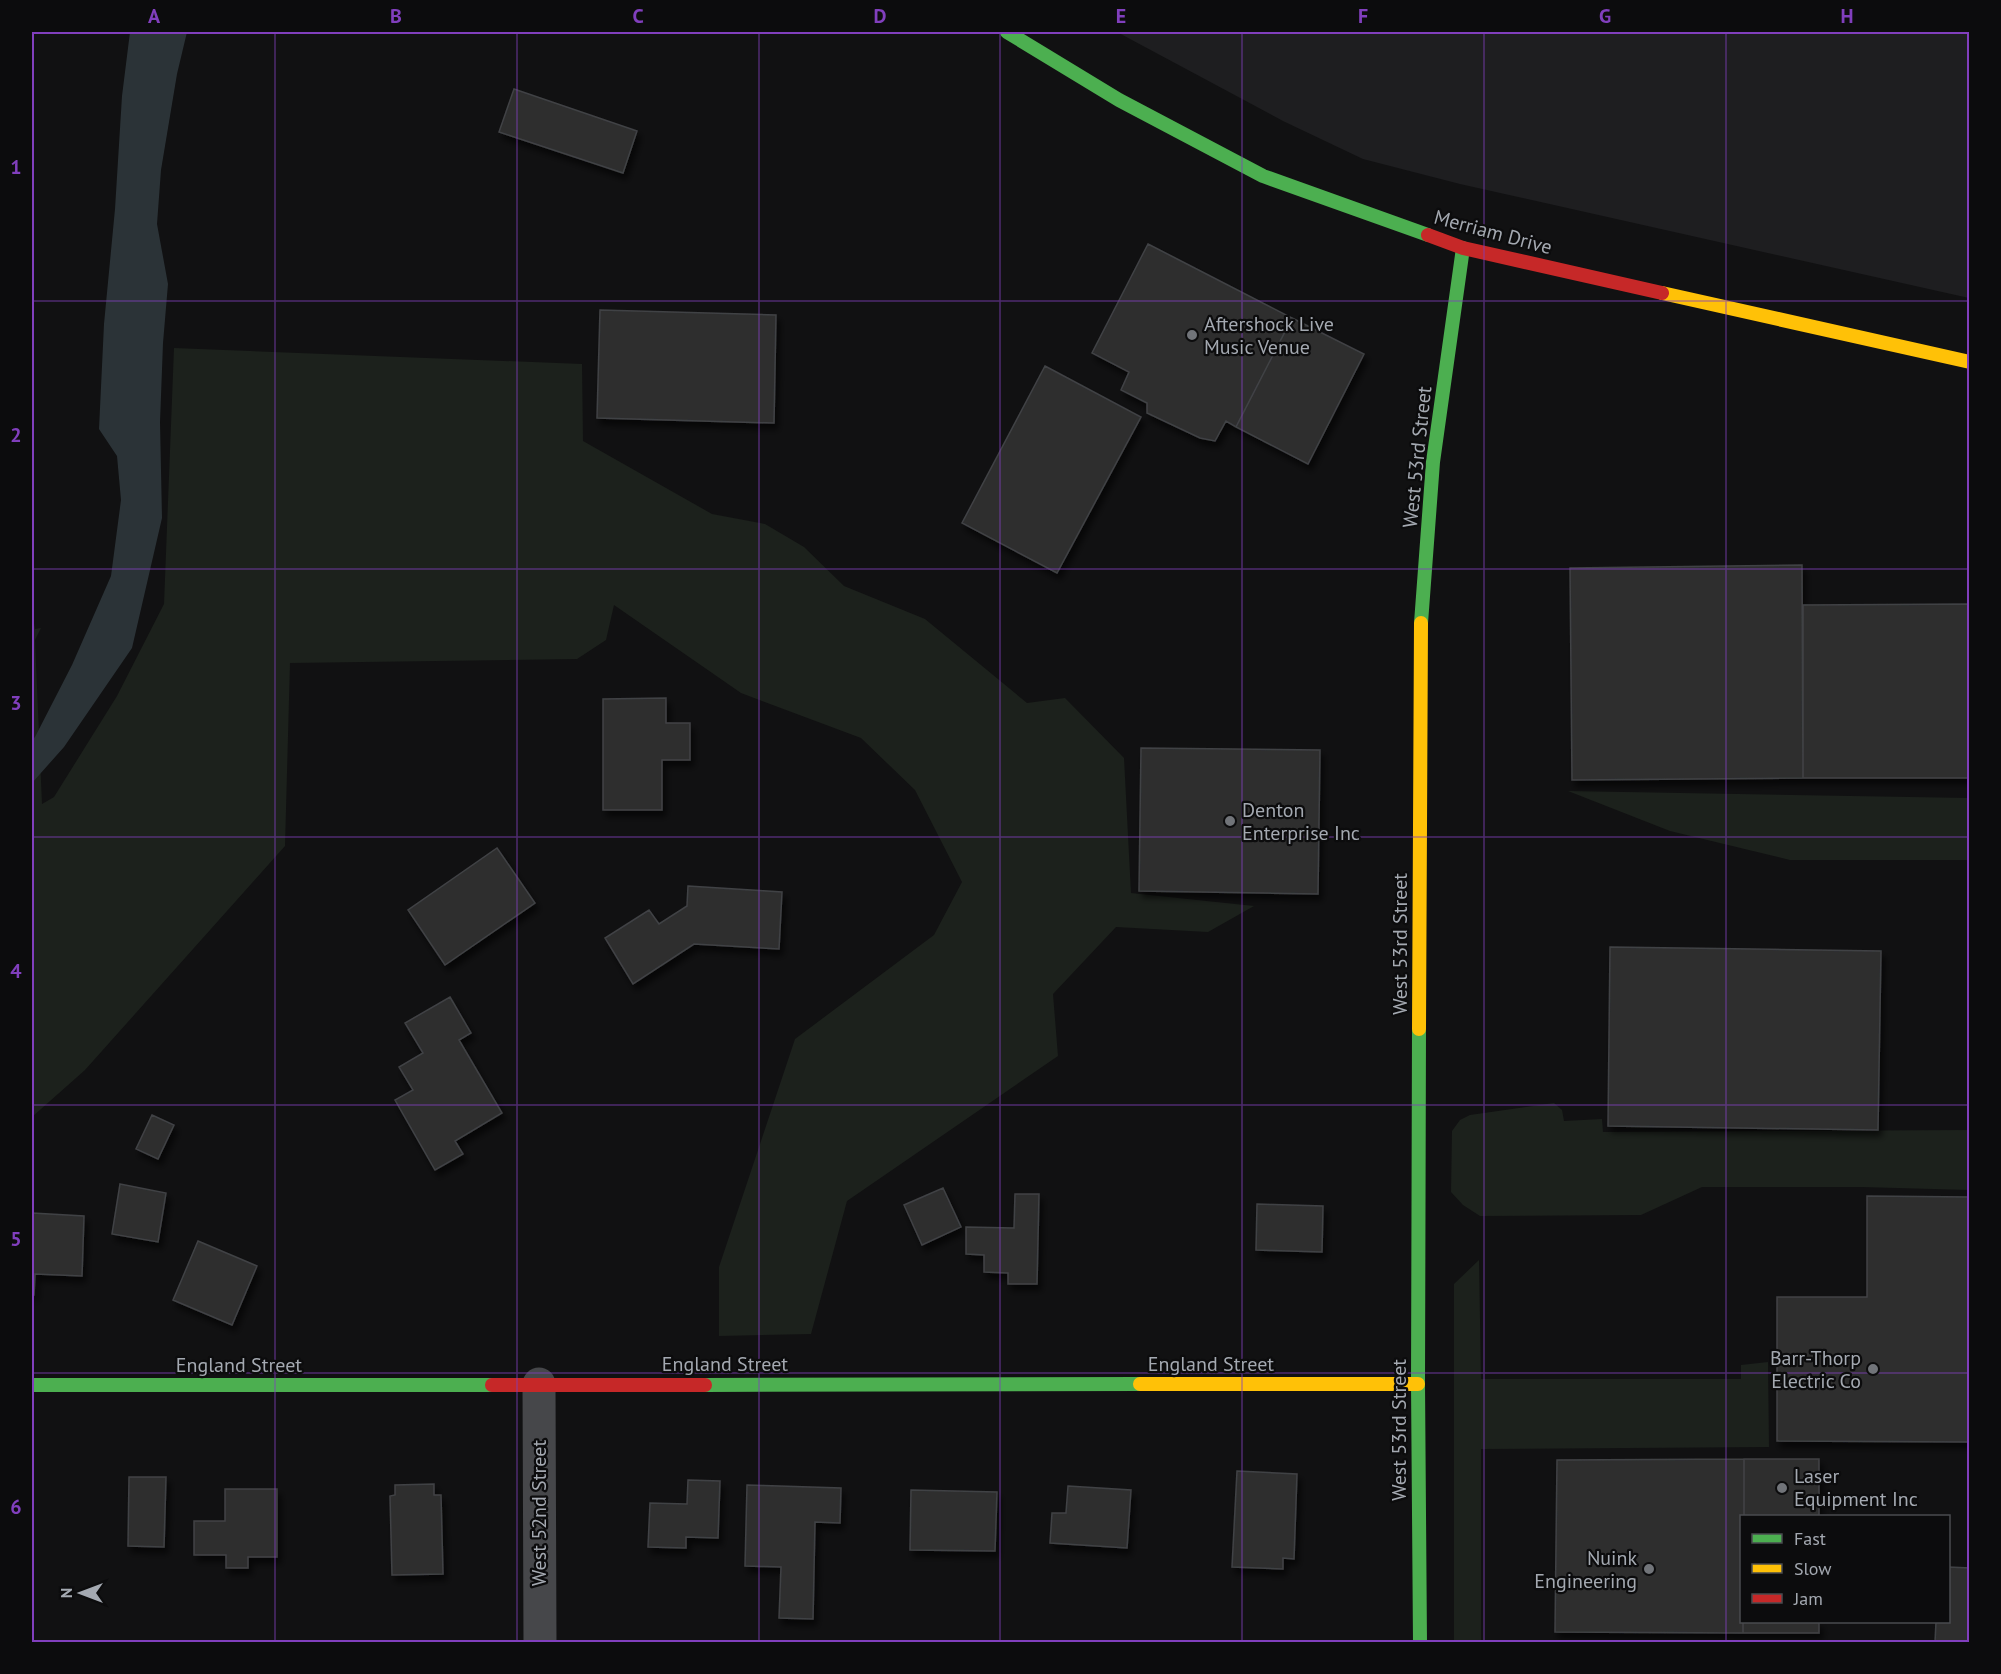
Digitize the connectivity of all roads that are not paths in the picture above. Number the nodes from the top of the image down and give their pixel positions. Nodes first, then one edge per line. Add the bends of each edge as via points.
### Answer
1 (1007, 32) edge
2 (1463, 248) junction
3 (1970, 362) edge
4 (539, 1384) junction
5 (1418, 1384) junction
6 (32, 1385) edge
7 (540, 1642) edge
8 (1420, 1642) edge

1 - 2 street, Merriam Drive via 1119,100 1263,176
2 - 3 street, Merriam Drive
2 - 5 street, West 53rd Street via 1433,462 1421,626
4 - 5 street, England Street
4 - 6 street, England Street
4 - 7 street, West 52nd Street
5 - 8 street, West 53rd Street

